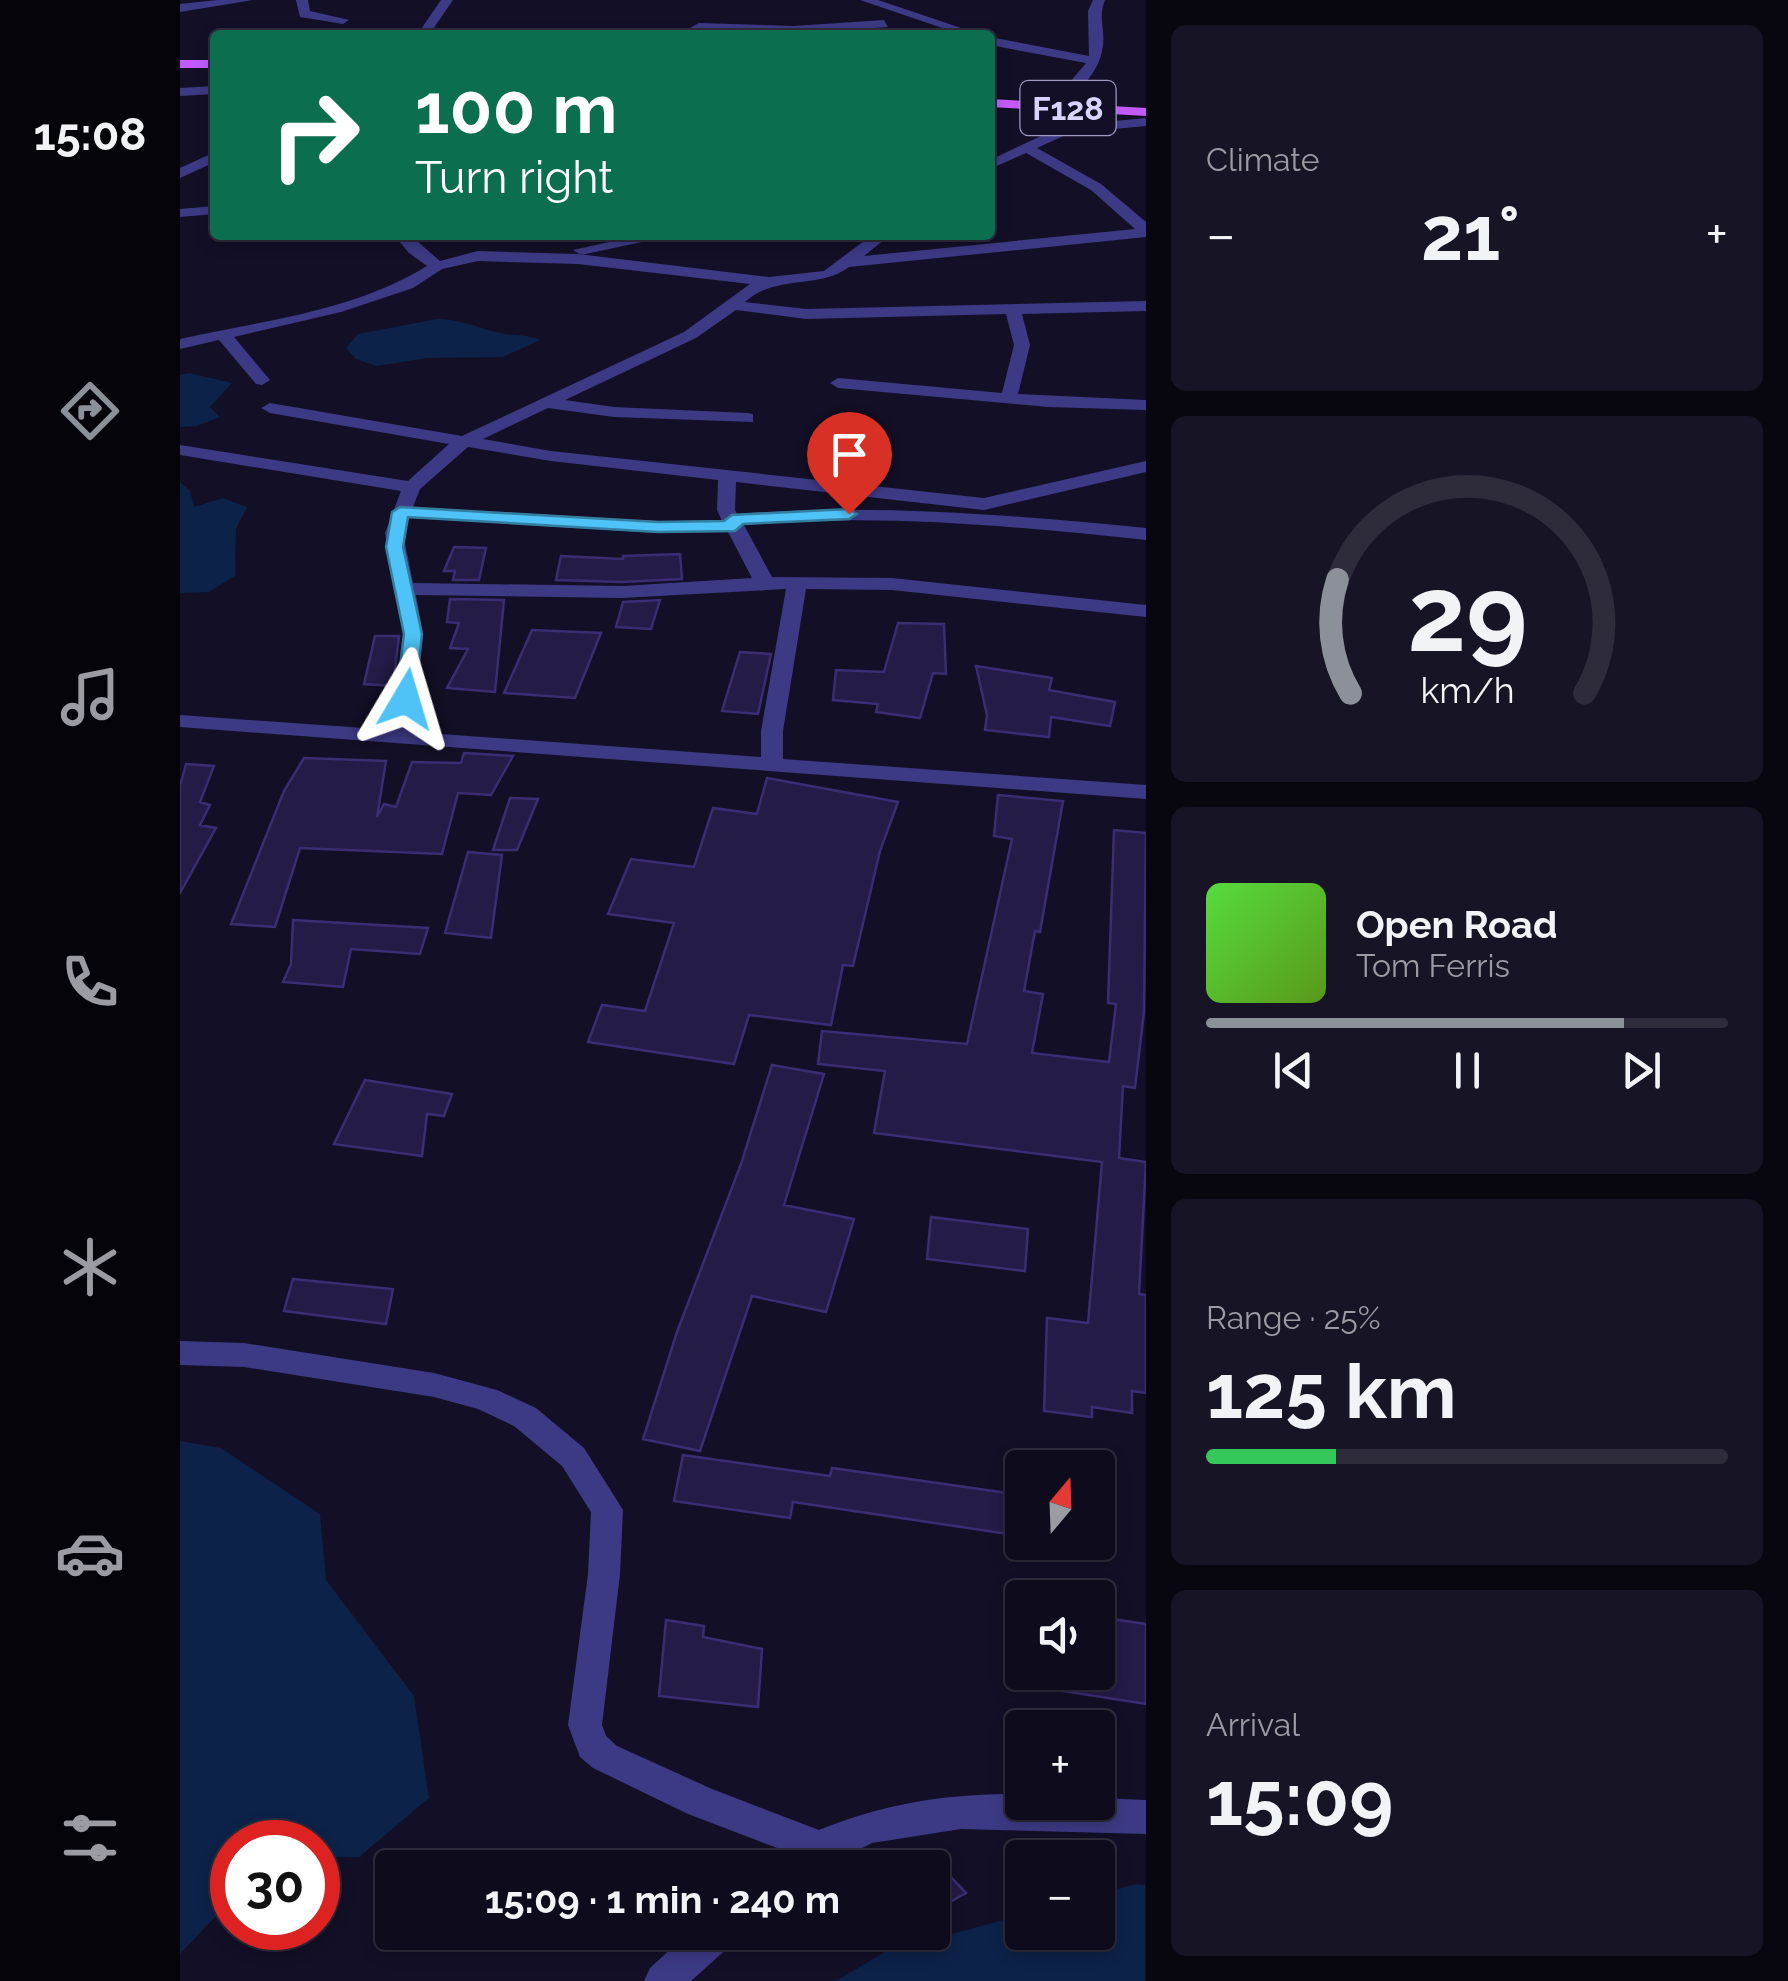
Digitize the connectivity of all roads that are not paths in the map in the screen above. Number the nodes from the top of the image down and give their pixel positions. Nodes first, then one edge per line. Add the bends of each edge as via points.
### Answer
1 (247, 0) edge
2 (302, 0) edge
3 (447, 0) edge
4 (866, 0) edge
5 (1100, 0) edge
6 (186, 5) edge
7 (343, 20) dead end
8 (884, 24) dead end
9 (427, 30) edge
10 (694, 30) edge
11 (794, 30) edge
12 (794, 30) edge
13 (960, 30) edge
14 (995, 42) edge
15 (1094, 61) junction
16 (180, 64) edge
17 (210, 64) edge
18 (180, 72) edge
19 (210, 72) edge
20 (210, 90) edge
21 (180, 92) edge
22 (995, 95) edge
23 (1063, 99) junction
24 (995, 103) edge
25 (1146, 104) edge
26 (1146, 112) edge
27 (1146, 122) edge
28 (1028, 149) junction
29 (210, 159) edge
30 (995, 163) edge
31 (180, 174) edge
32 (210, 210) edge
33 (180, 213) edge
34 (1146, 231) edge
35 (406, 240) edge
36 (637, 240) edge
37 (876, 240) edge
38 (537, 257) junction
39 (849, 262) junction
40 (437, 266) junction
41 (770, 281) junction
42 (733, 305) junction
43 (1146, 306) edge
44 (1013, 311) junction
45 (224, 334) junction
46 (180, 344) edge
47 (262, 380) dead end
48 (838, 383) dead end
49 (1009, 397) junction
50 (547, 403) junction
51 (1146, 405) edge
52 (270, 408) dead end
53 (747, 418) dead end
54 (465, 442) junction
55 (180, 450) edge
56 (1146, 466) edge
57 (727, 476) junction
58 (412, 487) junction
59 (985, 510) junction
60 (400, 512) junction
61 (734, 523) junction
62 (1146, 534) edge
63 (765, 583) junction
64 (797, 585) junction
65 (404, 589) junction
66 (1146, 611) edge
67 (180, 721) edge
68 (402, 735) junction
69 (772, 762) junction
70 (1146, 792) edge
71 (180, 1353) edge
72 (1146, 1817) edge
73 (822, 1848) junction
74 (819, 1850) edge
75 (698, 1950) edge
76 (663, 1981) edge

1 - 6 street
2 - 7 street via 304,14
3 - 9 street
4 - 13 street
5 - 15 street via 1094,11 1101,41
8 - 12 street
10 - 11 street
14 - 15 street
15 - 23 street
16 - 17 main road
18 - 19 main road
20 - 21 street
22 - 23 main road, F128
23 - 25 main road, F128
24 - 26 main road, F128
27 - 28 street via 1066,130
28 - 30 street
28 - 34 street via 1096,187
29 - 31 street
32 - 33 street
34 - 39 street
35 - 40 street
36 - 38 street
37 - 39 street
38 - 40 street via 473,251
38 - 41 street
39 - 41 street via 828,275
40 - 45 street via 389,292
41 - 42 street
42 - 44 street via 806,314
42 - 50 street via 690,335
43 - 44 street
44 - 49 street via 1022,345
45 - 46 street
45 - 47 street
48 - 49 street
49 - 51 street
50 - 53 street
50 - 54 street
52 - 54 street
54 - 57 street
54 - 58 street
55 - 58 street
56 - 59 street
57 - 59 street
57 - 61 street via 726,510
58 - 60 street
59 - 61 street
59 - 62 street via 1008,523
60 - 61 street via 625,526
60 - 65 street via 394,547
61 - 63 street
63 - 64 street
63 - 65 street via 676,591
64 - 66 street via 925,586
64 - 69 street
65 - 68 street via 413,634
67 - 68 street
68 - 69 street
69 - 70 street
71 - 73 street via 244,1354 434,1385 525,1417 573,1457 607,1510 585,1726 592,1746 702,1802
72 - 73 street via 890,1818
73 - 74 street
75 - 76 street

